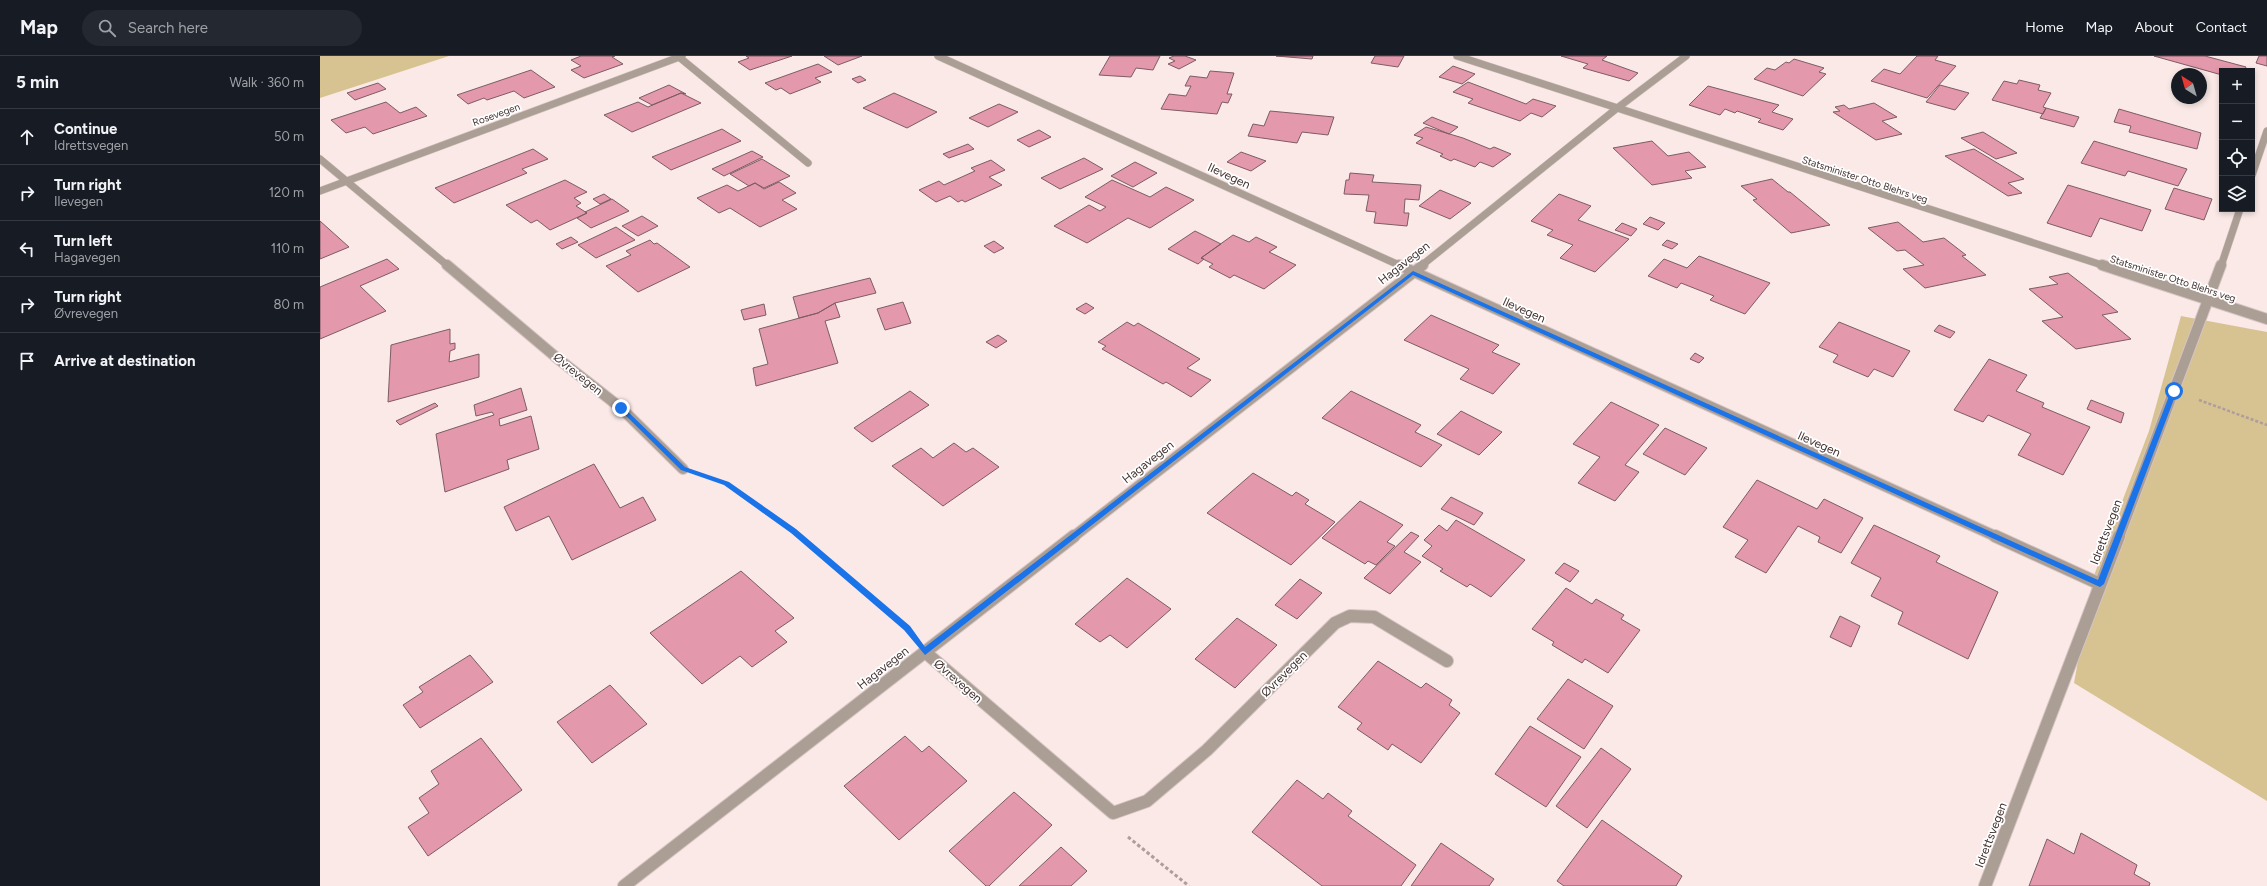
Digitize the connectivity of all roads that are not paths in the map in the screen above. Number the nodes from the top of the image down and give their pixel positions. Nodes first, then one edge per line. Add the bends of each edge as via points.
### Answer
1 (681, 56) edge
2 (938, 56) edge
3 (1457, 56) edge
4 (1686, 56) edge
5 (1616, 109) junction
6 (2267, 131) edge
7 (320, 159) edge
8 (808, 163) dead end
9 (2255, 166) edge
10 (347, 181) junction
11 (320, 191) edge
12 (2239, 212) edge
13 (1413, 273) junction
14 (2209, 301) junction
15 (2267, 319) edge
16 (683, 469) road end
17 (2100, 584) junction
18 (925, 652) junction
19 (1447, 661) dead end
20 (624, 886) edge
21 (1985, 886) edge

1 - 8 street, Rosevegen
1 - 10 street, Rosevegen
2 - 13 street, Ilevegen
3 - 5 street, Statsminister Otto Blehrs veg
4 - 5 street, Hagavegen
5 - 13 street, Hagavegen
5 - 14 street, Statsminister Otto Blehrs veg
6 - 9 street
7 - 10 street, Øvrevegen
10 - 11 street, Rosevegen
10 - 16 street, Øvrevegen via 557,358 621,408
12 - 14 street, Idrettsvegen
13 - 17 street, Ilevegen
13 - 18 street, Hagavegen
14 - 15 street, Statsminister Otto Blehrs veg
14 - 17 street, Idrettsvegen
17 - 21 street, Idrettsvegen
18 - 19 street, Øvrevegen via 1113,813 1147,801 1207,750 1335,623 1350,616 1374,617
18 - 20 street, Hagavegen

